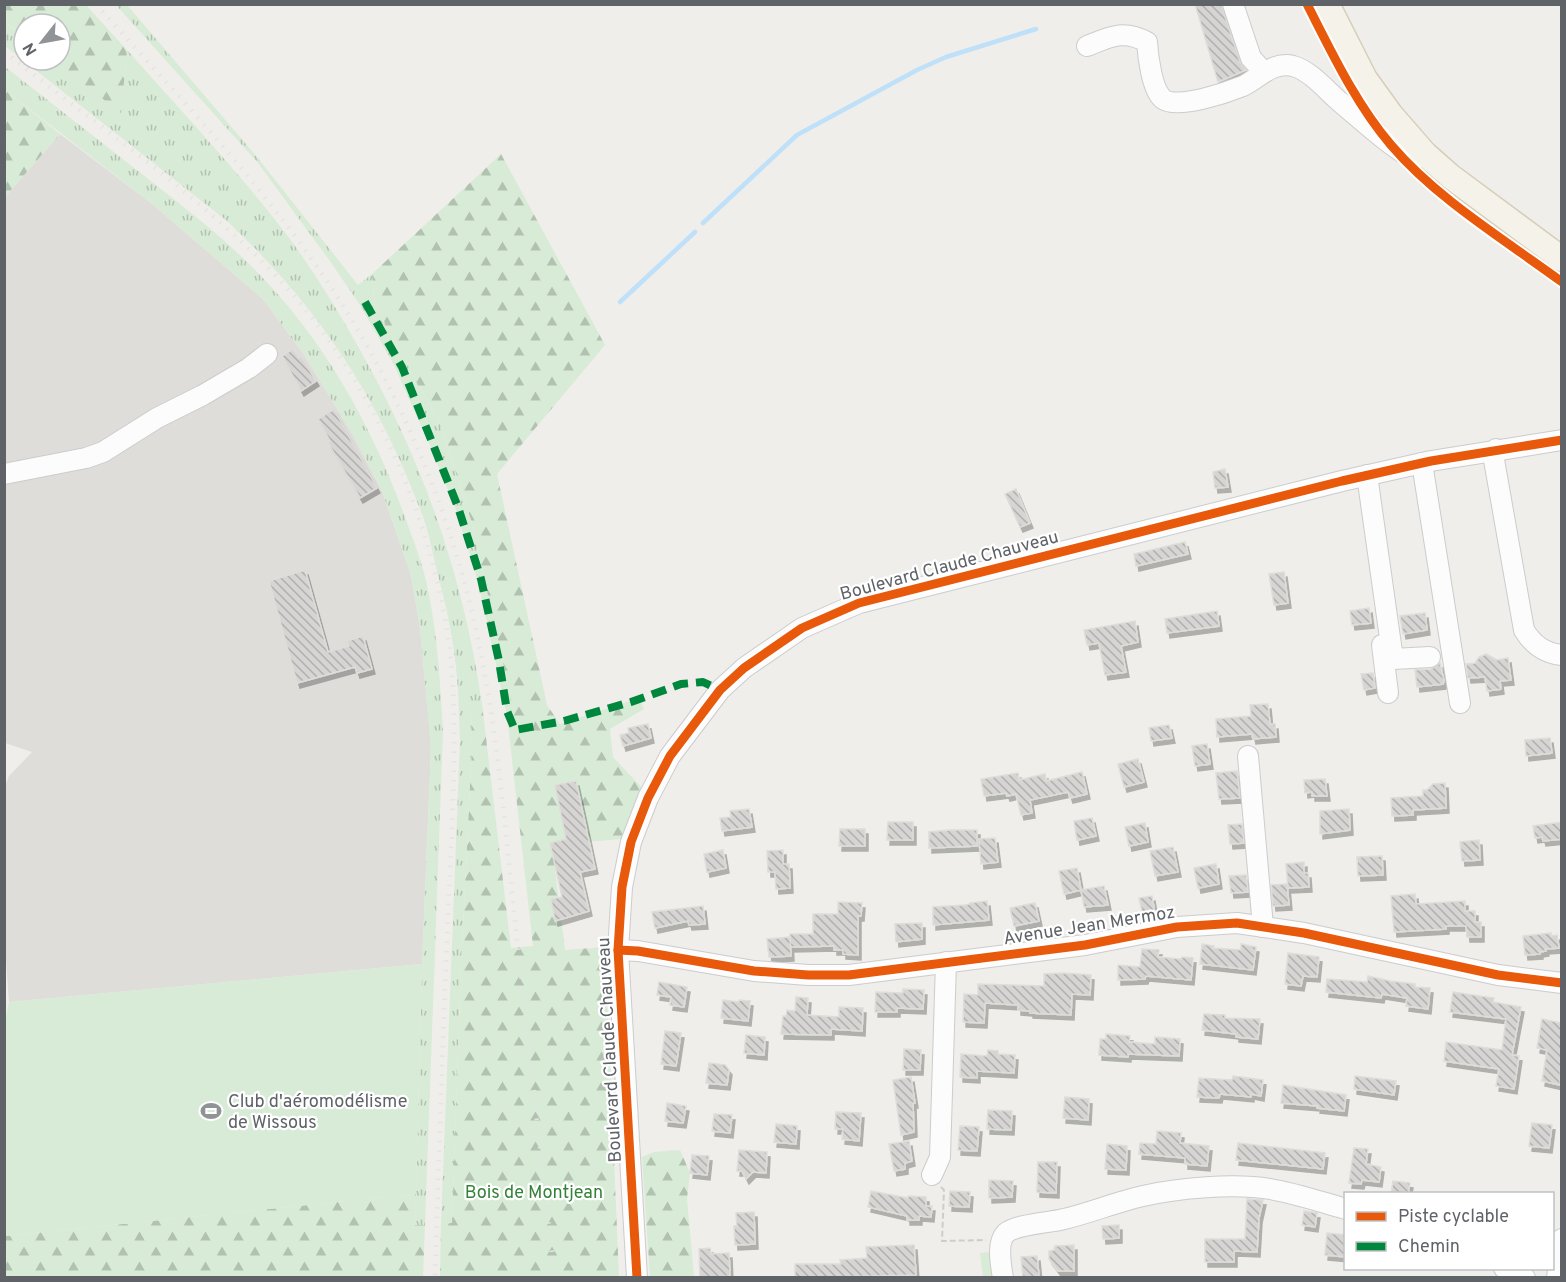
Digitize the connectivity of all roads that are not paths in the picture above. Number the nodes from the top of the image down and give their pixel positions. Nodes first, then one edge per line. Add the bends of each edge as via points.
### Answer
1 (1233, 4) edge
2 (1327, 4) edge
3 (1087, 46) dead end
4 (1264, 72) junction
5 (1425, 154) junction
6 (1529, 234) junction
7 (1562, 251) edge
8 (1562, 259) edge
9 (267, 354) dead end
10 (1562, 440) edge
11 (1496, 449) junction
12 (1422, 463) junction
13 (4, 474) edge
14 (1362, 477) junction
15 (1562, 655) edge
16 (1430, 657) dead end
17 (1388, 693) dead end
18 (1460, 703) dead end
19 (1248, 756) dead end
20 (1263, 927) junction
21 (618, 950) junction
22 (946, 962) junction
23 (1562, 982) edge
24 (933, 1175) road end
25 (1344, 1208) edge
26 (1562, 1239) edge
27 (1506, 1270) edge
28 (637, 1278) edge
29 (1003, 1278) edge
30 (1525, 1278) edge
31 (1557, 1278) edge

1 - 4 street via 1251,58
2 - 5 main road via 1365,80
3 - 4 street via 1120,34 1147,42 1155,87 1163,99 1174,103 1202,99 1244,85
4 - 5 street via 1281,65 1294,66 1391,146 1413,159
5 - 6 main road
6 - 7 main road
6 - 8 main road
9 - 13 street via 203,396 157,418 103,452
10 - 11 street, Boulevard Claude Chauveau
11 - 12 street, Boulevard Claude Chauveau
11 - 15 street via 1494,460 1524,630 1531,642 1549,654
12 - 14 street, Boulevard Claude Chauveau
12 - 18 street
14 - 16 street via 1393,659
14 - 17 street
14 - 21 street, Boulevard Claude Chauveau via 859,603 802,628 744,668 720,690 670,756 631,842 622,887
19 - 20 street
20 - 22 street, Avenue Jean Mermoz via 1237,923 1177,927 1085,945
20 - 23 street, Avenue Jean Mermoz via 1498,975
21 - 22 street, Avenue Jean Mermoz via 754,971 808,975 849,975
21 - 28 street, Boulevard Claude Chauveau
22 - 24 street via 940,1157
25 - 29 street via 1269,1189 1173,1190 1142,1196 1007,1233 1000,1255
26 - 31 street
27 - 30 street

